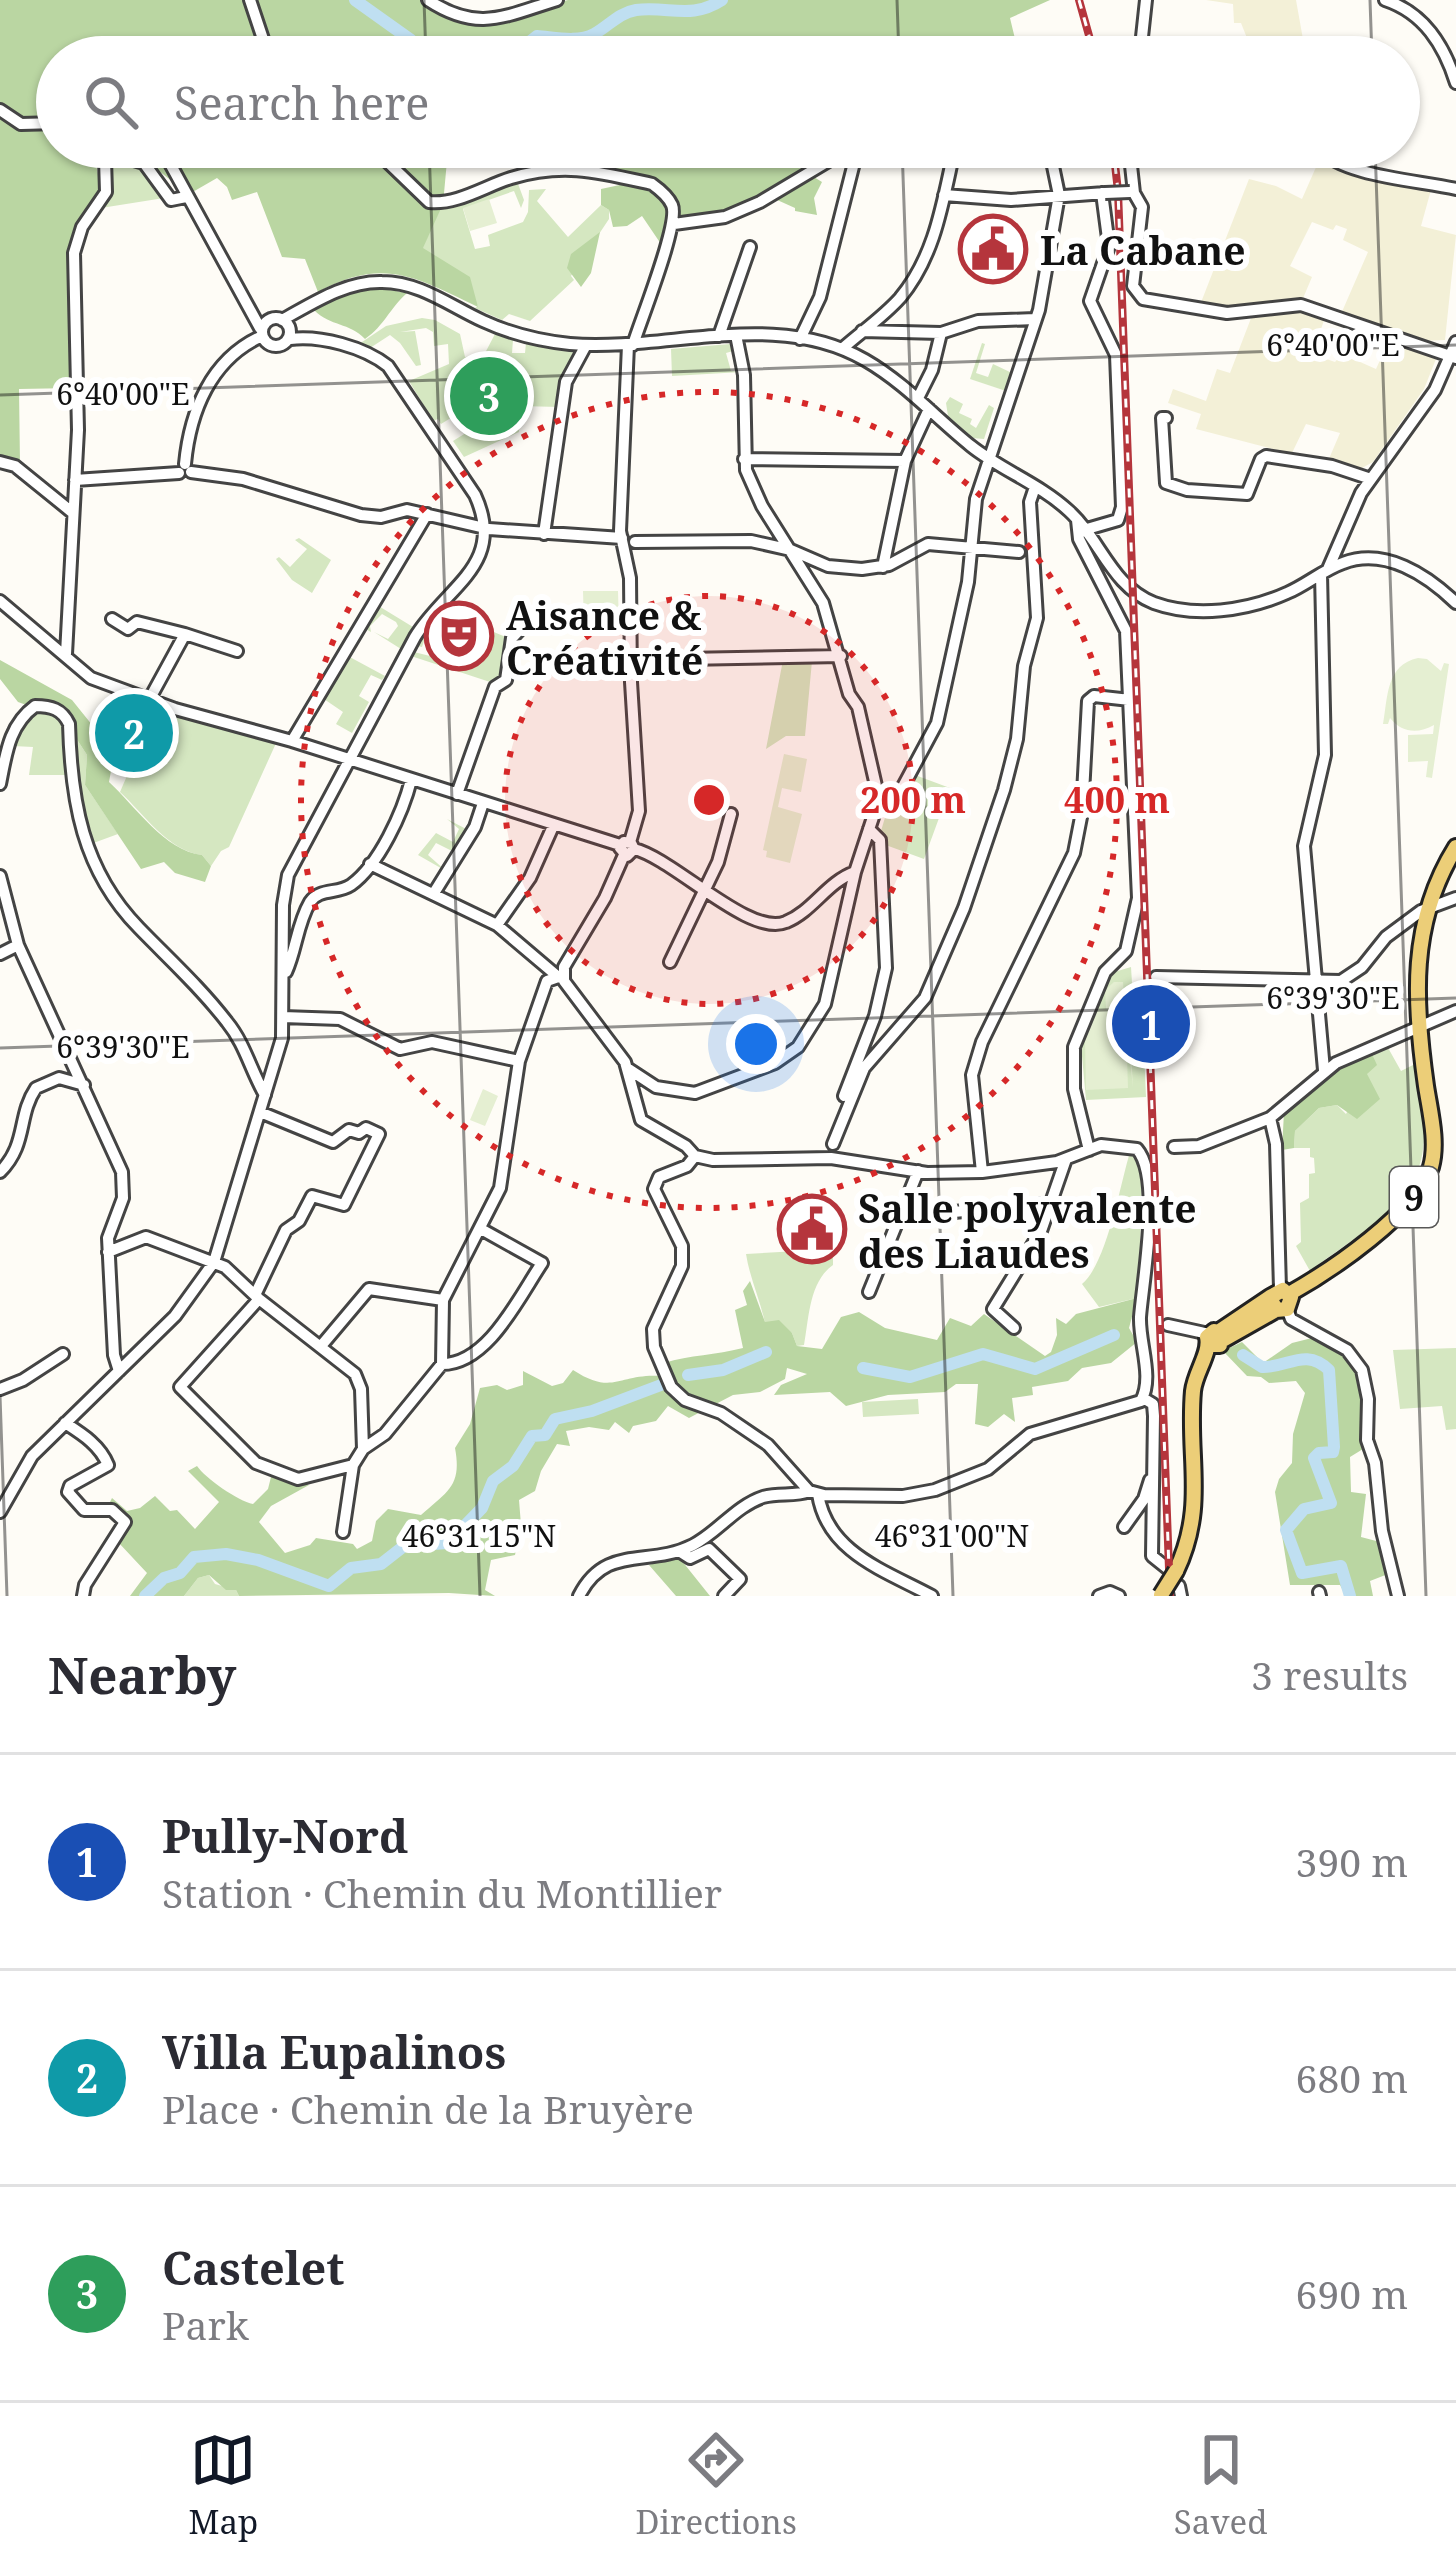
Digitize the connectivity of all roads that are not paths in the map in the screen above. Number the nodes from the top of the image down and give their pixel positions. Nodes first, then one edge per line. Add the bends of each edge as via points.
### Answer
1 (250, 0) edge
2 (428, 0) edge
3 (557, 0) edge
4 (1146, 0) edge
5 (1385, 0) edge
6 (262, 36) edge
7 (1142, 36) edge
8 (1456, 82) edge
9 (0, 110) edge
10 (36, 126) edge
11 (107, 168) edge
12 (151, 168) edge
13 (171, 168) edge
14 (394, 168) edge
15 (561, 168) edge
16 (580, 168) edge
17 (819, 168) edge
18 (850, 168) edge
19 (950, 168) edge
20 (1053, 168) edge
21 (1130, 168) edge
22 (1360, 168) edge
23 (1456, 189) edge
24 (1104, 193) junction
25 (1132, 193) junction
26 (1059, 195) junction
27 (944, 196) junction
28 (186, 197) junction
29 (674, 224) junction
30 (750, 247) dead end
31 (322, 299) junction
32 (304, 315) junction
33 (1035, 319) junction
34 (278, 328) junction
35 (862, 331) junction
36 (309, 332) junction
37 (941, 333) junction
38 (736, 335) junction
39 (719, 336) junction
40 (800, 339) junction
41 (322, 340) junction
42 (1456, 342) edge
43 (586, 345) junction
44 (631, 345) junction
45 (843, 348) junction
46 (1454, 357) edge
47 (918, 398) junction
48 (929, 409) junction
49 (1166, 418) dead end
50 (988, 458) junction
51 (744, 459) junction
52 (905, 461) junction
53 (0, 463) edge
54 (185, 469) junction
55 (1371, 479) junction
56 (75, 480) junction
57 (1035, 487) junction
58 (73, 513) junction
59 (428, 514) junction
60 (484, 527) junction
61 (1085, 532) junction
62 (544, 534) junction
63 (629, 540) junction
64 (972, 547) junction
65 (791, 550) junction
66 (1019, 551) dead end
67 (883, 567) junction
68 (1324, 572) junction
69 (0, 601) edge
70 (1456, 603) edge
71 (112, 619) dead end
72 (527, 622) dead end
73 (185, 634) junction
74 (236, 651) dead end
75 (66, 654) junction
76 (841, 656) junction
77 (631, 660) junction
78 (149, 700) junction
79 (1130, 700) junction
80 (292, 741) junction
81 (347, 760) junction
82 (411, 780) junction
83 (0, 784) edge
84 (457, 794) junction
85 (879, 799) junction
86 (484, 802) junction
87 (730, 814) dead end
88 (554, 824) junction
89 (869, 829) junction
90 (1456, 847) edge
91 (627, 848) junction
92 (370, 864) junction
93 (855, 872) junction
94 (0, 876) edge
95 (704, 890) junction
96 (1434, 890) junction
97 (434, 893) junction
98 (1452, 901) edge
99 (1428, 907) junction
100 (496, 925) junction
101 (1416, 926) junction
102 (18, 945) junction
103 (0, 954) edge
104 (670, 962) dead end
105 (283, 974) junction
106 (560, 975) junction
107 (1156, 977) dead end
108 (1318, 982) junction
109 (1456, 1011) edge
110 (283, 1017) junction
111 (1418, 1027) junction
112 (519, 1061) junction
113 (627, 1068) junction
114 (1324, 1070) junction
115 (84, 1084) junction
116 (265, 1095) junction
117 (260, 1112) junction
118 (1270, 1118) junction
119 (1174, 1147) dead end
120 (1089, 1150) junction
121 (832, 1151) junction
122 (695, 1156) junction
123 (1066, 1160) junction
124 (918, 1171) junction
125 (0, 1172) edge
126 (982, 1172) junction
127 (1051, 1203) junction
128 (933, 1215) dead end
129 (481, 1229) junction
130 (108, 1252) junction
131 (214, 1262) junction
132 (869, 1292) dead end
133 (257, 1297) junction
134 (443, 1300) junction
135 (1280, 1300) junction
136 (1140, 1325) junction
137 (1014, 1328) dead end
138 (1215, 1338) junction
139 (321, 1346) junction
140 (63, 1354) dead end
141 (442, 1364) junction
142 (119, 1372) junction
143 (0, 1389) edge
144 (1144, 1396) junction
145 (65, 1423) junction
146 (1155, 1448) junction
147 (363, 1449) junction
148 (353, 1465) junction
149 (814, 1492) junction
150 (0, 1512) edge
151 (1124, 1527) dead end
152 (343, 1532) dead end
153 (679, 1551) junction
154 (1177, 1584) edge
155 (1161, 1595) edge
156 (83, 1596) edge
157 (578, 1596) edge
158 (724, 1596) edge
159 (932, 1596) edge
160 (1100, 1596) edge
161 (1119, 1596) edge
162 (1398, 1596) edge

1 - 6 street
2 - 3 street via 468,21
4 - 7 street
5 - 8 street via 1425,24
9 - 10 street
11 - 56 street via 106,192 74,253
12 - 28 street via 169,199
13 - 28 street
14 - 15 street via 429,202 447,202
16 - 29 street via 652,184 672,203
17 - 29 street via 725,218
18 - 40 street via 820,297
19 - 27 street
20 - 26 street
21 - 25 street
22 - 23 street
24 - 25 street, bridge
24 - 26 street
24 - 61 street via 1109,246 1090,301 1116,355 1122,507 1118,520
25 - 46 street via 1142,207 1137,295 1227,313 1300,305
26 - 27 street
26 - 33 street
27 - 35 street via 918,271
28 - 34 street via 247,302
29 - 44 street
30 - 39 street
31 - 32 street
31 - 34 street
31 - 43 street via 363,283 400,283 527,336
32 - 34 street
32 - 36 street
33 - 37 street
33 - 50 street
34 - 36 street
34 - 41 street
34 - 54 street via 230,355 208,381
35 - 37 street
35 - 45 street
36 - 41 street
37 - 47 street
38 - 39 street
38 - 40 street
38 - 51 street
39 - 44 street
40 - 45 street
41 - 60 street via 388,366 475,496
42 - 46 street
43 - 44 street
43 - 62 street via 566,382
44 - 63 street
45 - 47 street
46 - 55 street
47 - 48 street
48 - 50 street
48 - 52 street
49 - 55 street via 1166,484 1247,494 1265,456
50 - 57 street
50 - 64 street
51 - 52 street
51 - 65 street via 756,496
52 - 67 street
53 - 58 street via 15,466
54 - 56 street
54 - 59 street via 356,514
55 - 68 street
56 - 58 street
57 - 61 street
57 - 121 street via 1037,618 999,807 925,998 864,1068
58 - 75 street
59 - 60 street
59 - 80 street
60 - 62 street
60 - 81 street via 474,569 427,618
61 - 68 street via 1124,583 1175,608 1242,608
61 - 79 street via 1124,623
62 - 63 street
63 - 65 street via 751,541
63 - 77 street
64 - 66 street
64 - 67 street via 928,544
64 - 85 street via 937,723 898,794
65 - 67 street via 828,566
65 - 76 street via 824,603
68 - 70 street via 1347,561 1397,563
68 - 108 street via 1325,755 1304,846
69 - 75 street
71 - 73 street
72 - 84 street via 512,638 506,680 495,687
73 - 74 street
73 - 78 street
75 - 78 street via 80,672
76 - 77 street
76 - 85 street
77 - 91 street via 639,812
78 - 80 street
79 - 120 street via 1138,898 1126,951 1105,972 1074,1047 1074,1089
79 - 126 street via 1094,697 1086,708 1074,853 982,1042 972,1086
80 - 81 street
81 - 82 street
81 - 105 street via 293,861
82 - 84 street
82 - 92 street
83 - 116 street via 21,716 35,706 55,708 69,724 74,805 102,878 228,1022
84 - 86 street
85 - 89 street
86 - 88 street
86 - 97 street
87 - 95 street
88 - 91 street
88 - 100 street via 537,866
89 - 93 street
89 - 121 street via 880,840 886,968
90 - 96 main road, 9
91 - 95 street
91 - 106 street
92 - 97 street
92 - 105 street via 346,888 313,897
93 - 95 street via 778,925
93 - 113 street via 825,1004 798,1047 694,1093 664,1090
94 - 102 street
95 - 104 street
96 - 98 street
96 - 99 main road, 9
97 - 100 street
98 - 99 street
99 - 101 main road, 9
100 - 106 street
101 - 108 street via 1386,937 1350,976
101 - 111 main road, 9
102 - 103 street
102 - 115 street
105 - 110 street
106 - 112 street via 547,981
106 - 113 street
107 - 108 street
108 - 114 street
109 - 111 street
110 - 112 street via 340,1019 400,1049 432,1042
110 - 116 street
111 - 114 street
111 - 135 main road, 9 via 1434,1139 1428,1174 1394,1216
112 - 129 street via 500,1188
113 - 122 street via 641,1120
114 - 118 street
115 - 125 street via 58,1078 36,1088 17,1150
115 - 130 street via 124,1182
116 - 117 street
117 - 131 street
117 - 133 street via 333,1142 349,1130 379,1134 344,1205 312,1196 286,1230
118 - 119 street via 1199,1146
118 - 135 street
120 - 123 street
120 - 136 street via 1129,1146 1144,1158 1149,1254
121 - 122 street
121 - 124 street
122 - 149 street via 654,1183 683,1256 655,1321 654,1347 676,1395 721,1412 768,1445
123 - 126 street
123 - 127 street
124 - 126 street
124 - 132 street
127 - 128 street
127 - 137 street via 993,1309
129 - 134 street
129 - 141 street via 542,1264 482,1347
130 - 131 street via 146,1237
130 - 142 street
131 - 133 street
131 - 142 street
133 - 139 street
133 - 148 street via 180,1387 256,1463 298,1479
134 - 139 street via 370,1289
134 - 141 street
135 - 138 main road, 9
135 - 162 street via 1291,1319 1347,1350 1362,1370 1368,1446
136 - 138 street
136 - 144 street
138 - 154 main road via 1194,1386 1197,1482
139 - 147 street via 355,1374
140 - 143 street
141 - 147 street via 386,1434
142 - 145 street
144 - 146 street via 1153,1404
144 - 149 street via 1030,1434 988,1469 934,1490
145 - 150 street via 28,1460
145 - 156 street via 108,1465 68,1492 84,1510 112,1510 125,1522
146 - 151 street via 1149,1485
146 - 154 street via 1152,1548
147 - 148 street
148 - 152 street
149 - 153 street via 748,1503
149 - 159 street via 859,1559
153 - 157 street via 603,1565
153 - 158 street via 690,1558 709,1549 740,1579
154 - 155 main road, bridge
160 - 161 street

